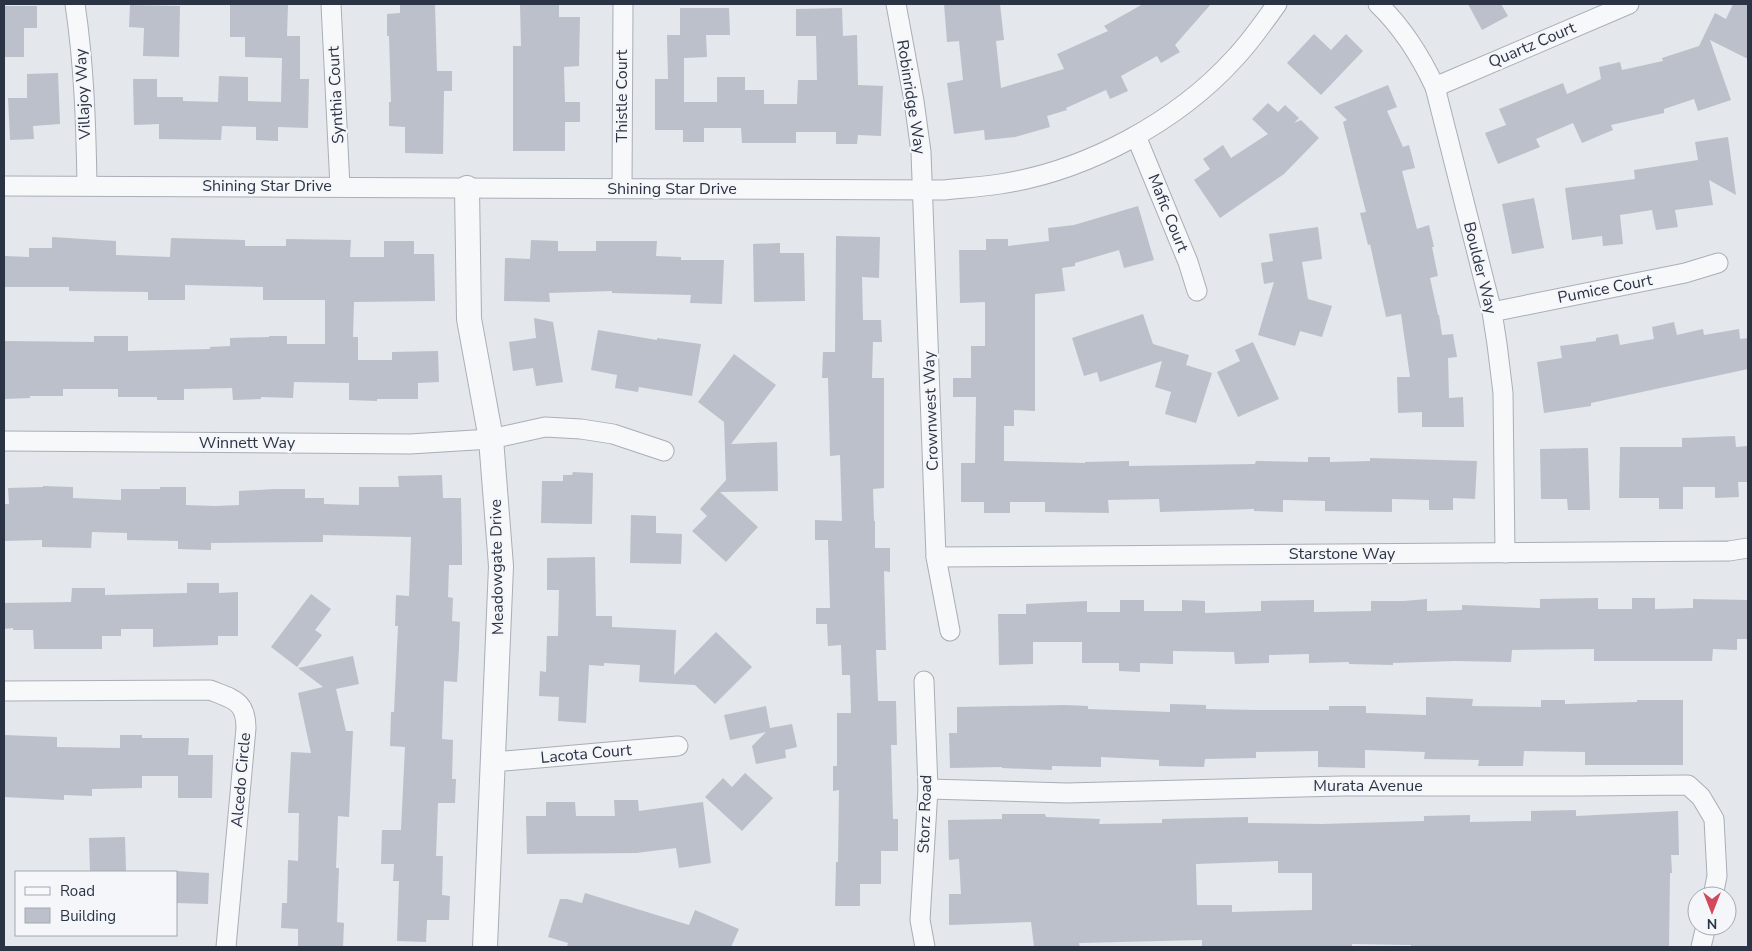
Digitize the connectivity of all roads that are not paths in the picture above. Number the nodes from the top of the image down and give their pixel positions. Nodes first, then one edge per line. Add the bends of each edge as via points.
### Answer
1 (75, 4) edge
2 (331, 4) edge
3 (623, 4) edge
4 (896, 4) edge
5 (1278, 4) edge
6 (1378, 4) edge
7 (1629, 4) edge
8 (1435, 87) junction
9 (1136, 136) junction
10 (4, 186) edge
11 (87, 186) junction
12 (340, 187) junction
13 (467, 188) junction
14 (622, 188) junction
15 (922, 190) junction
16 (1718, 263) dead end
17 (1198, 291) dead end
18 (1492, 312) junction
19 (491, 439) junction
20 (4, 441) edge
21 (664, 450) dead end
22 (1748, 548) edge
23 (1505, 553) junction
24 (936, 557) junction
25 (950, 631) dead end
26 (924, 681) dead end
27 (4, 690) edge
28 (678, 746) dead end
29 (493, 762) junction
30 (928, 789) junction
31 (1715, 886) edge
32 (226, 947) edge
33 (485, 947) edge
34 (925, 947) edge

1 - 11 street, Villajoy Way via 86,106
2 - 12 street, Synthia Court
3 - 14 street, Thistle Court
4 - 15 street, Robinridge Way via 914,101
5 - 9 street, Shining Star Drive via 1234,59 1202,89
6 - 8 street, Boulder Way via 1407,36
7 - 8 street, Quartz Court
8 - 18 street, Boulder Way
9 - 15 street, Shining Star Drive via 1092,158 1050,172 1001,184
9 - 17 street, Mafic Court
10 - 11 street, Shining Star Drive
11 - 12 street, Shining Star Drive
12 - 13 street, Shining Star Drive
13 - 14 street, Shining Star Drive
13 - 19 street, Meadowgate Drive via 470,319
14 - 15 street, Shining Star Drive
15 - 24 street, Crownwest Way
16 - 18 street, Pumice Court via 1686,273
18 - 23 street, Boulder Way via 1503,394
19 - 20 street, Winnett Way via 410,444
19 - 21 street, Winnett Way via 545,427 581,429 613,434
19 - 29 street, Meadowgate Drive via 501,566
22 - 23 street, Starstone Way via 1729,551
23 - 24 street, Starstone Way
24 - 25 street, Crownwest Way
26 - 30 street, Storz Road
27 - 32 street, Alcedo Circle via 210,690 238,702 246,716 246,728
28 - 29 street, Lacota Court
29 - 33 street, Meadowgate Drive
30 - 31 street, Murata Avenue via 1067,793 1343,786 1688,784 1701,797 1714,819
30 - 34 street, Storz Road via 920,920

